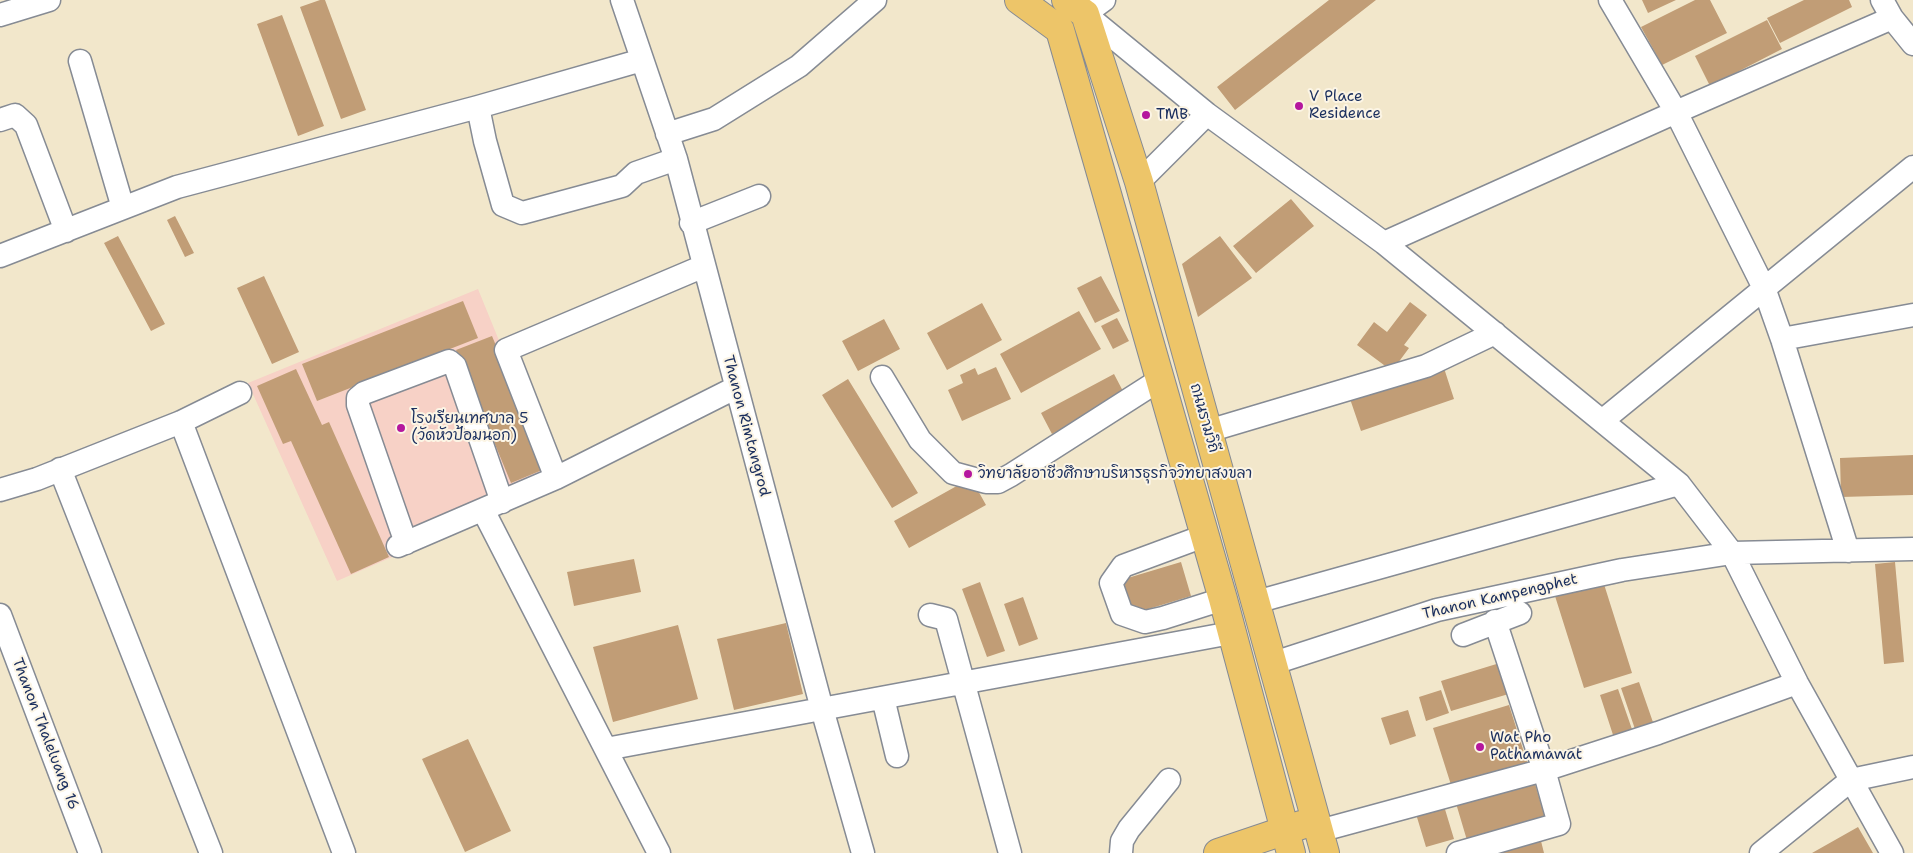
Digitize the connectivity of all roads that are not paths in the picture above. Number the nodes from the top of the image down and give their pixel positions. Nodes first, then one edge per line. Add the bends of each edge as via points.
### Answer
1 (49, 0) edge
2 (622, 0) edge
3 (875, 0) edge
4 (1019, 0) edge
5 (1610, 0) edge
6 (1085, 5) edge
7 (1887, 9) edge
8 (0, 16) edge
9 (1060, 30) junction
10 (1911, 38) edge
11 (1096, 48) junction
12 (642, 60) junction
13 (80, 61) dead end
14 (1179, 92) junction
15 (478, 107) junction
16 (1676, 112) junction
17 (1207, 114) junction
18 (0, 120) edge
19 (667, 134) junction
20 (676, 159) junction
21 (1913, 167) edge
22 (1138, 182) junction
23 (759, 196) dead end
24 (123, 208) junction
25 (691, 223) junction
26 (66, 230) junction
27 (1384, 243) junction
28 (0, 256) edge
29 (704, 266) junction
30 (1764, 288) junction
31 (1913, 314) edge
32 (1495, 333) junction
33 (1782, 339) junction
34 (882, 377) dead end
35 (1161, 379) junction
36 (735, 388) junction
37 (240, 393) dead end
38 (1602, 420) junction
39 (181, 422) junction
40 (1208, 431) junction
41 (60, 469) junction
42 (556, 478) junction
43 (1679, 484) junction
44 (0, 490) edge
45 (493, 506) junction
46 (1204, 536) junction
47 (1913, 549) edge
48 (1848, 551) junction
49 (1732, 553) junction
50 (1223, 599) junction
51 (1256, 602) junction
52 (1520, 613) dead end
53 (0, 615) edge
54 (930, 615) dead end
55 (1495, 621) junction
56 (1231, 633) junction
57 (1463, 636) dead end
58 (1274, 663) junction
59 (964, 682) junction
60 (1797, 683) junction
61 (883, 698) junction
62 (822, 709) junction
63 (606, 750) junction
64 (897, 756) dead end
65 (1913, 766) edge
66 (1544, 770) junction
67 (1169, 780) dead end
68 (1852, 780) junction
69 (1321, 837) edge
70 (1291, 845) edge
71 (90, 853) edge
72 (211, 853) edge
73 (344, 853) edge
74 (659, 853) edge
75 (863, 853) edge
76 (1010, 853) edge
77 (1121, 853) edge
78 (1218, 853) edge
79 (1458, 853) edge
80 (1762, 853) edge
81 (1892, 853) edge

1 - 8 street
2 - 12 street, Thanon Rimtangrod
3 - 19 street via 799,66 714,119
4 - 9 main road
5 - 16 street
6 - 9 main road
6 - 11 main road, ถนนรามวิถี
6 - 14 street
7 - 10 street
7 - 16 street
9 - 11 street
9 - 35 main road, ถนนรามวิถี
11 - 14 street
11 - 22 main road, ถนนรามวิถี
12 - 15 street
12 - 19 street, Thanon Rimtangrod
13 - 24 street
14 - 17 street
15 - 20 street via 503,205 522,213 622,186 636,173
15 - 24 street via 177,186
16 - 27 street
16 - 30 street
17 - 22 street
17 - 27 street
18 - 26 street via 15,115 26,125
19 - 20 street, Thanon Rimtangrod
20 - 25 street, Thanon Rimtangrod
21 - 30 street
22 - 40 main road, ถนนรามวิถี
23 - 25 street
24 - 26 street
25 - 29 street, Thanon Rimtangrod
26 - 28 street
27 - 32 street
29 - 36 street, Thanon Rimtangrod
29 - 42 street via 506,350
30 - 33 street
30 - 38 street
31 - 33 street
32 - 38 street
32 - 40 street via 1426,366
33 - 48 street
34 - 35 street via 920,440 953,474 986,482 998,482 1011,475
35 - 46 main road, ถนนรามวิถี
36 - 42 street
36 - 62 street, Thanon Rimtangrod
37 - 39 street
38 - 43 street
39 - 41 street
39 - 73 street
40 - 51 main road, ถนนรามวิถี
41 - 44 street
41 - 72 street
42 - 45 street
43 - 49 street
43 - 51 street
45 - 45 street via 455,366 450,361 358,398 402,544
45 - 63 street
46 - 50 main road, ถนนรามวิถี
46 - 50 street via 1123,566 1112,583 1114,591 1122,614 1145,622
47 - 48 street, Thanon Kampengphet
48 - 49 street, Thanon Kampengphet
49 - 58 street, Thanon Kampengphet via 1622,570 1437,610
49 - 60 street
50 - 56 main road, ถนนรามวิถี
51 - 58 main road, ถนนรามวิถี
52 - 55 street
53 - 71 street, Thanon Thaleluang 16
54 - 59 street via 946,620
55 - 57 street
55 - 66 street
56 - 59 street
56 - 70 main road, ถนนรามวิถี
58 - 69 main road, ถนนรามวิถี
59 - 61 street
59 - 76 street
60 - 66 street via 1658,734
60 - 68 street
61 - 62 street
61 - 64 street
62 - 63 street
62 - 75 street, Thanon Rimtangrod
63 - 74 street
65 - 68 street
66 - 69 street via 1407,807
66 - 79 street via 1559,824
67 - 77 street via 1129,829 1122,841
68 - 80 street
68 - 81 street
69 - 70 main road
70 - 78 main road

